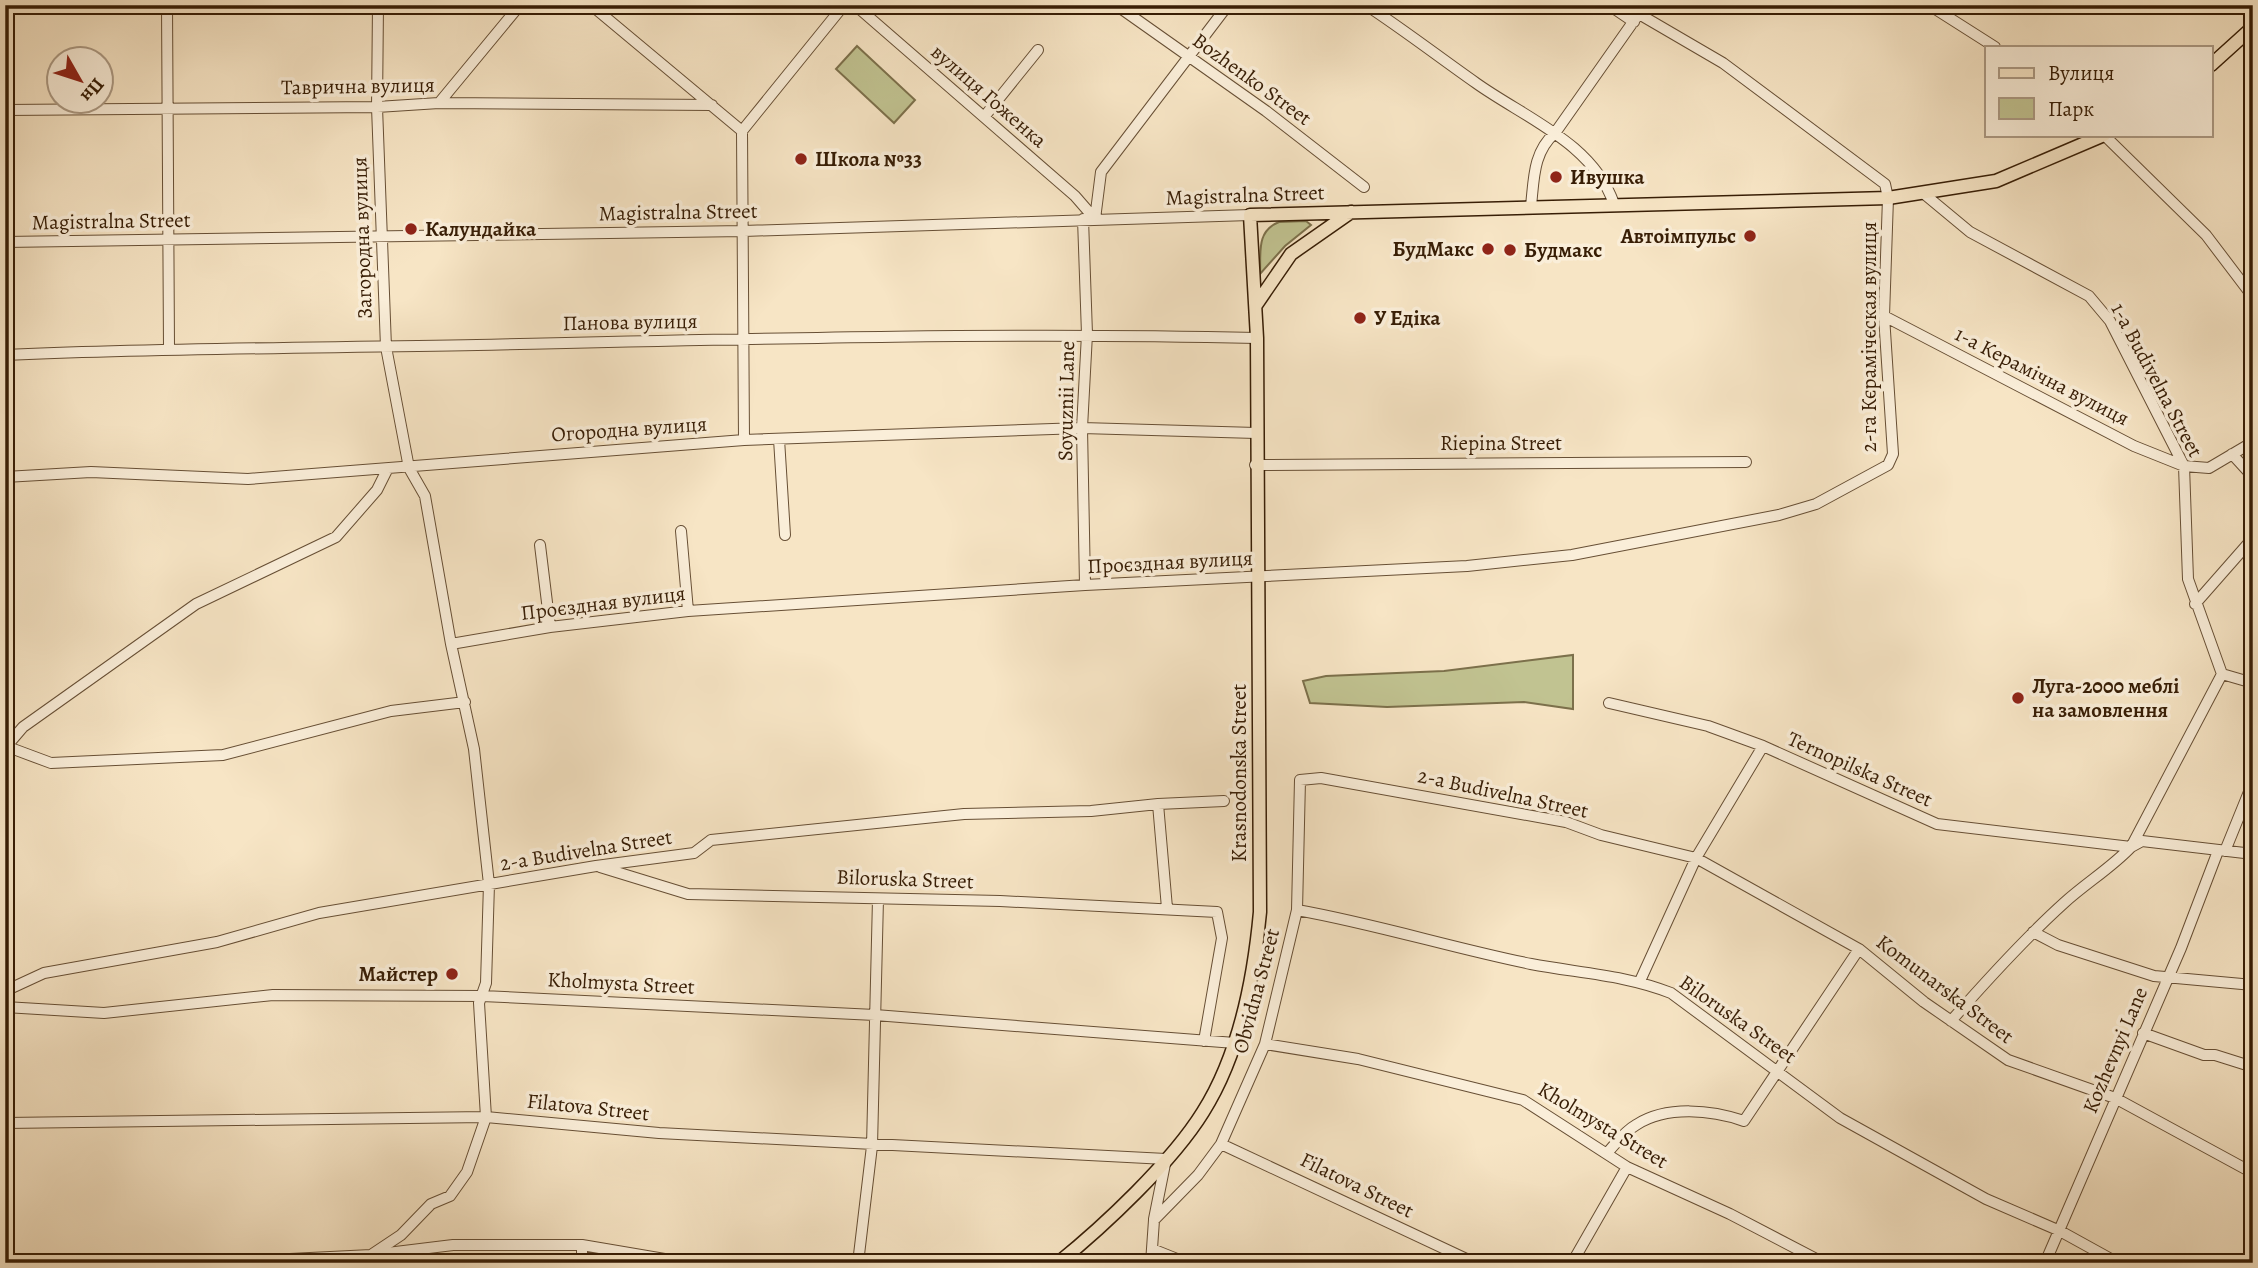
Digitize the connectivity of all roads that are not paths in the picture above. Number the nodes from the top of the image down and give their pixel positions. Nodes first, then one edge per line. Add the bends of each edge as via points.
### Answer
1 (167, 5) edge
2 (379, 5) edge
3 (520, 5) edge
4 (591, 5) edge
5 (844, 5) edge
6 (855, 5) edge
7 (1116, 5) edge
8 (1228, 5) edge
9 (1366, 5) edge
10 (1609, 5) edge
11 (1929, 5) edge
12 (1639, 14) edge
13 (2253, 27) edge
14 (1993, 46) edge
15 (1038, 50) dead end
16 (1189, 56) junction
17 (2212, 64) edge
18 (439, 103) junction
19 (712, 105) junction
20 (169, 107) junction
21 (377, 107) junction
22 (5, 110) edge
23 (984, 117) junction
24 (743, 131) junction
25 (1555, 133) junction
26 (2102, 136) edge
27 (2105, 136) edge
28 (1364, 187) dead end
29 (1923, 194) junction
30 (1888, 198) junction
31 (1615, 204) junction
32 (1531, 206) junction
33 (1351, 211) junction
34 (1250, 215) junction
35 (1083, 219) junction
36 (1095, 219) junction
37 (744, 231) junction
38 (380, 236) junction
39 (168, 239) junction
40 (5, 242) edge
41 (2253, 298) edge
42 (1255, 307) junction
43 (1884, 316) junction
44 (1087, 334) junction
45 (745, 338) junction
46 (1257, 338) junction
47 (386, 346) junction
48 (169, 348) junction
49 (5, 355) edge
50 (1082, 429) junction
51 (1256, 433) junction
52 (779, 439) junction
53 (744, 440) junction
54 (2253, 442) edge
55 (2232, 454) junction
56 (1746, 462) dead end
57 (1255, 465) junction
58 (2184, 466) junction
59 (409, 468) junction
60 (387, 470) junction
61 (1878, 470) joint
62 (5, 477) edge
63 (2253, 477) edge
64 (681, 531) dead end
65 (785, 535) dead end
66 (2253, 538) edge
67 (540, 545) dead end
68 (1258, 577) junction
69 (1085, 585) junction
70 (2195, 604) junction
71 (688, 611) junction
72 (550, 627) junction
73 (451, 644) junction
74 (2222, 674) junction
75 (2253, 683) edge
76 (465, 702) junction
77 (1609, 703) dead end
78 (1763, 746) junction
79 (7, 748) edge
80 (1300, 780) joint
81 (2253, 782) edge
82 (1224, 801) dead end
83 (1158, 804) junction
84 (2131, 847) junction
85 (2222, 851) junction
86 (2253, 854) edge
87 (1696, 858) junction
88 (596, 866) junction
89 (489, 884) junction
90 (878, 899) junction
91 (1167, 908) junction
92 (1297, 910) junction
93 (2033, 932) junction
94 (1859, 949) junction
95 (2167, 975) junction
96 (1640, 981) junction
97 (2253, 985) edge
98 (5, 991) edge
99 (482, 996) junction
100 (5, 1007) edge
101 (875, 1015) junction
102 (1951, 1021) junction
103 (2143, 1033) junction
104 (1204, 1041) junction
105 (1235, 1043) junction
106 (1265, 1044) junction
107 (2253, 1067) edge
108 (1780, 1070) junction
109 (2115, 1098) junction
110 (486, 1116) junction
111 (5, 1123) edge
112 (1221, 1144) junction
113 (872, 1146) junction
114 (1608, 1152) junction
115 (1166, 1159) junction
116 (1627, 1167) junction
117 (2253, 1173) edge
118 (1154, 1220) junction
119 (2060, 1231) junction
120 (582, 1245) junction
121 (1152, 1249) junction
122 (371, 1259) edge
123 (132, 1262) edge
124 (97, 1263) edge
125 (582, 1263) edge
126 (688, 1263) edge
127 (859, 1263) edge
128 (1058, 1263) edge
129 (1151, 1263) edge
130 (1187, 1263) edge
131 (1475, 1263) edge
132 (1572, 1263) edge
133 (1824, 1263) edge
134 (2045, 1263) edge
135 (2118, 1263) edge

1 - 20 street
2 - 21 street, Загородна вулиця
3 - 18 street
4 - 19 street
5 - 24 street
6 - 23 street, вулиця Гоженка
7 - 16 street, Bozhenko Street
8 - 16 street
9 - 25 street
10 - 12 street
11 - 14 street
12 - 25 street
12 - 30 street via 1723,63 1885,184
13 - 17 main road
15 - 23 street
16 - 28 street, Bozhenko Street
16 - 36 street via 1101,172
18 - 19 street, Таврична вулиця
18 - 21 street, Таврична вулиця
19 - 24 street
20 - 21 street, Таврична вулиця
20 - 22 street, Таврична вулиця
20 - 39 street
21 - 38 street, Загородна вулиця
23 - 36 street, вулиця Гоженка
24 - 37 street
25 - 31 street via 1590,163
25 - 32 street via 1536,159
26 - 29 main road via 1996,181
27 - 41 street via 2206,235
29 - 30 main road
29 - 58 street, 1-a Budivelna Street via 1970,232 2089,296 2109,321
30 - 31 main road
30 - 43 street, 2-га Кєрамічєская вулиця
31 - 32 main road
32 - 33 main road, Magistralna Street
33 - 34 main road, Magistralna Street
33 - 42 main road via 1290,254
34 - 36 street, Magistralna Street
34 - 42 main road, Krasnodonska Street
35 - 36 street, Magistralna Street
35 - 37 street, Magistralna Street
35 - 44 street, Soyuznii Lane
37 - 38 street, Magistralna Street
37 - 45 street
38 - 39 street, Magistralna Street
38 - 47 street, Загородна вулиця
39 - 40 street, Magistralna Street
39 - 48 street
42 - 46 main road, Krasnodonska Street
43 - 58 street, 1-а Керамічна вулиця via 2134,446
43 - 61 street, 2-га Кєрамічєская вулиця via 1893,454 1888,465
44 - 45 street, Панова вулиця
44 - 46 street, Панова вулиця
44 - 50 street, Soyuznii Lane
45 - 47 street, Панова вулиця
45 - 53 street
46 - 51 main road, Krasnodonska Street
47 - 48 street, Панова вулиця
47 - 59 street, Загородна вулиця
48 - 49 street, Панова вулиця
50 - 51 street, Огородна вулиця
50 - 52 street, Огородна вулиця
50 - 69 street, Soyuznii Lane
51 - 57 main road, Krasnodonska Street
52 - 53 street, Огородна вулиця
52 - 65 street
53 - 59 street, Огородна вулиця
54 - 55 street
55 - 58 street via 2209,468
55 - 63 street
56 - 57 street, Riepina Street
57 - 68 main road, Krasnodonska Street
58 - 70 street, 1-a Budivelna Street via 2188,579
59 - 60 street, Огородна вулиця
59 - 73 street, Загородна вулиця via 425,496
60 - 62 street, Огородна вулиця via 248,480 91,472
60 - 79 street via 377,490 336,537 196,604 23,727
61 - 68 street, Проєздная вулиця via 1816,504 1779,515 1572,555 1468,566
64 - 71 street
66 - 70 street
67 - 72 street
68 - 69 street, Проєздная вулиця
68 - 105 main road, Krasnodonska Street via 1261,912
69 - 71 street, Проєздная вулиця
70 - 74 street, 1-a Budivelna Street
71 - 72 street, Проєздная вулиця
72 - 73 street, Проєздная вулиця
73 - 76 street, Загородна вулиця
74 - 75 street
74 - 84 street
76 - 79 street via 391,710 223,755 51,762
76 - 89 street, Загородна вулиця
77 - 78 street, Ternopilska Street via 1708,726
78 - 84 street, Ternopilska Street via 1937,824
78 - 87 street
80 - 87 street, 2-a Budivelna Street via 1321,778 1386,787 1566,822
80 - 92 street, Obvidna Street
81 - 85 street, Kozhevnyi Lane
82 - 83 street, 2-a Budivelna Street
83 - 88 street, 2-a Budivelna Street via 1091,811 964,814 711,840 694,853
83 - 91 street
84 - 85 street, Ternopilska Street via 2142,841
84 - 93 street
85 - 86 street, Ternopilska Street
85 - 95 street, Kozhevnyi Lane
87 - 94 street, Komunarska Street
87 - 96 street
88 - 89 street, 2-a Budivelna Street
88 - 90 street, Biloruska Street via 688,894
89 - 98 street, 2-a Budivelna Street via 319,913 217,942 44,973
89 - 99 street, Загородна вулиця
90 - 91 street, Biloruska Street
90 - 101 street
91 - 104 street, Biloruska Street via 1217,912 1222,938
92 - 96 street, Biloruska Street via 1531,964
92 - 106 street, Obvidna Street
93 - 95 street via 2058,946 2142,972
93 - 102 street
94 - 102 street, Komunarska Street
94 - 108 street
95 - 97 street
95 - 103 street, Kozhevnyi Lane
96 - 108 street, Biloruska Street via 1671,993
99 - 100 street, Kholmysta Street via 273,995 104,1013
99 - 101 street, Kholmysta Street
99 - 110 street, Загородна вулиця
101 - 104 street, Kholmysta Street
101 - 113 street
102 - 109 street, Komunarska Street via 2008,1060
103 - 107 street
103 - 109 street, Kozhevnyi Lane
104 - 105 street, Kholmysta Street
105 - 115 main road, Krasnodonska Street via 1204,1111
106 - 112 street, Obvidna Street
106 - 114 street, Kholmysta Street via 1358,1059 1523,1100
108 - 114 street via 1744,1121 1720,1113 1646,1119
108 - 119 street, Biloruska Street via 1840,1118 1877,1140 1986,1199
109 - 117 street, Komunarska Street
109 - 119 street, Kozhevnyi Lane
110 - 111 street, Filatova Street
110 - 113 street, Filatova Street via 659,1133
110 - 122 street via 467,1172 450,1196 431,1204
112 - 118 street, Obvidna Street
112 - 131 street, Filatova Street
113 - 115 street, Filatova Street
113 - 127 street
114 - 116 street, Kholmysta Street
115 - 118 street
115 - 128 main road, Krasnodonska Street via 1087,1240
116 - 132 street
116 - 133 street, Kholmysta Street
118 - 121 street
119 - 134 street, Kozhevnyi Lane
119 - 135 street, Biloruska Street
120 - 122 street via 453,1245
120 - 125 street
120 - 126 street
121 - 129 street
121 - 130 street
122 - 123 street
123 - 124 street

